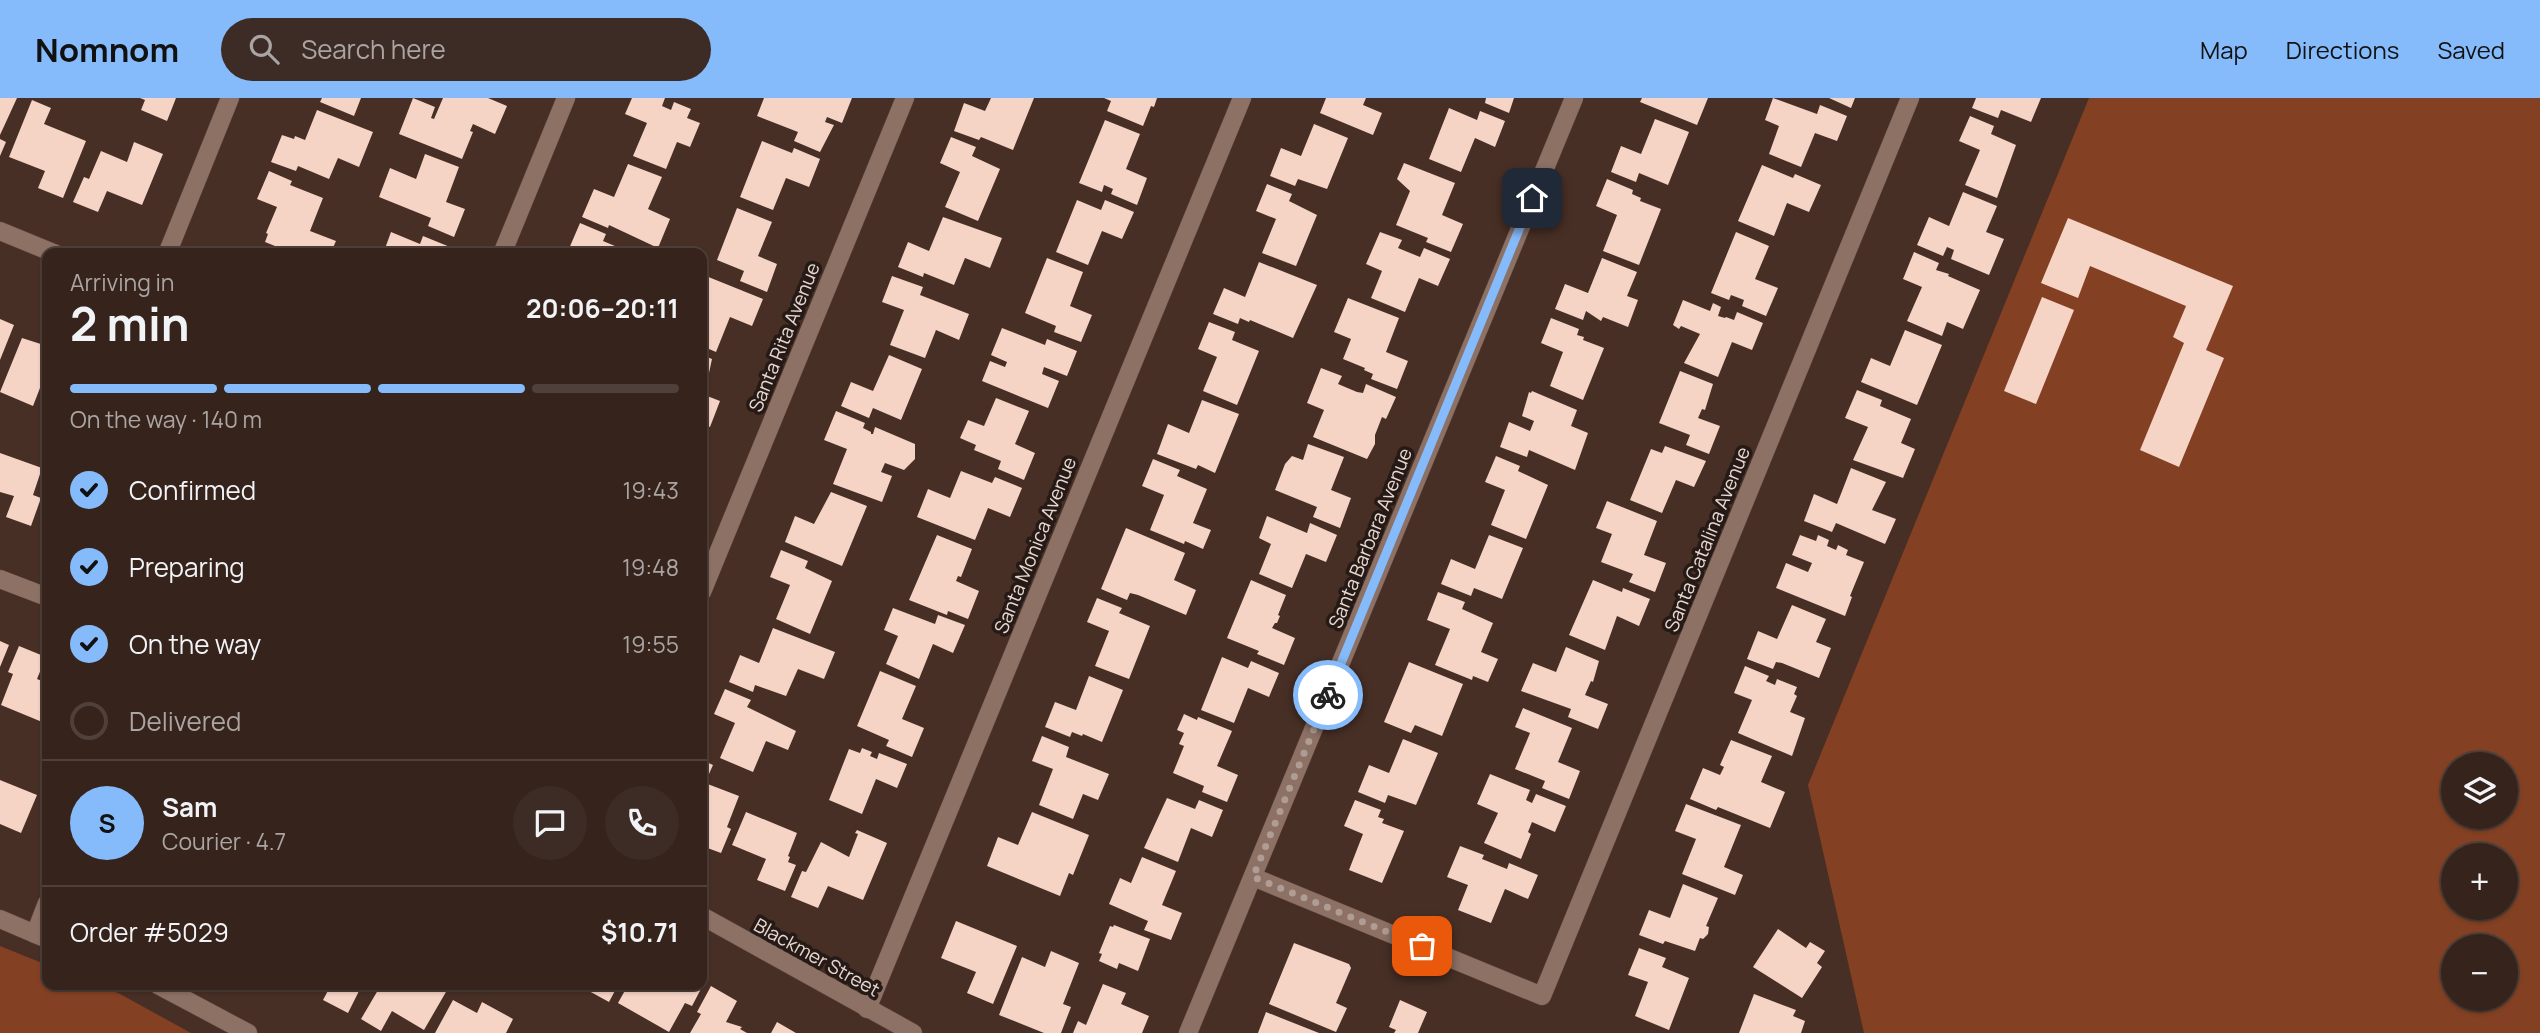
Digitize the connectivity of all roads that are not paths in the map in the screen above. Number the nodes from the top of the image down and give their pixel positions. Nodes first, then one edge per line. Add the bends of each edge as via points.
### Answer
1 (230, 98) edge
2 (566, 98) edge
3 (905, 98) edge
4 (1242, 98) edge
5 (1574, 98) edge
6 (1910, 98) edge
7 (0, 231) edge
8 (42, 248) edge
9 (169, 248) edge
10 (504, 248) edge
11 (709, 556) edge
12 (0, 579) edge
13 (42, 595) edge
14 (1253, 877) junction
15 (0, 919) edge
16 (707, 919) edge
17 (41, 936) edge
18 (167, 990) edge
19 (867, 1009) junction
20 (248, 1033) edge
21 (913, 1033) edge
22 (1188, 1033) edge

1 - 9 street
2 - 10 street
3 - 11 street, Santa Rita Avenue
4 - 19 street, Santa Monica Avenue
5 - 14 street, Santa Barbara Avenue
6 - 14 street, Santa Catalina Avenue via 1542,996
7 - 8 street
12 - 13 street
14 - 22 street, Santa Barbara Avenue
15 - 17 street
16 - 19 street, Blackmer Street
18 - 20 street
19 - 21 street, Blackmer Street

